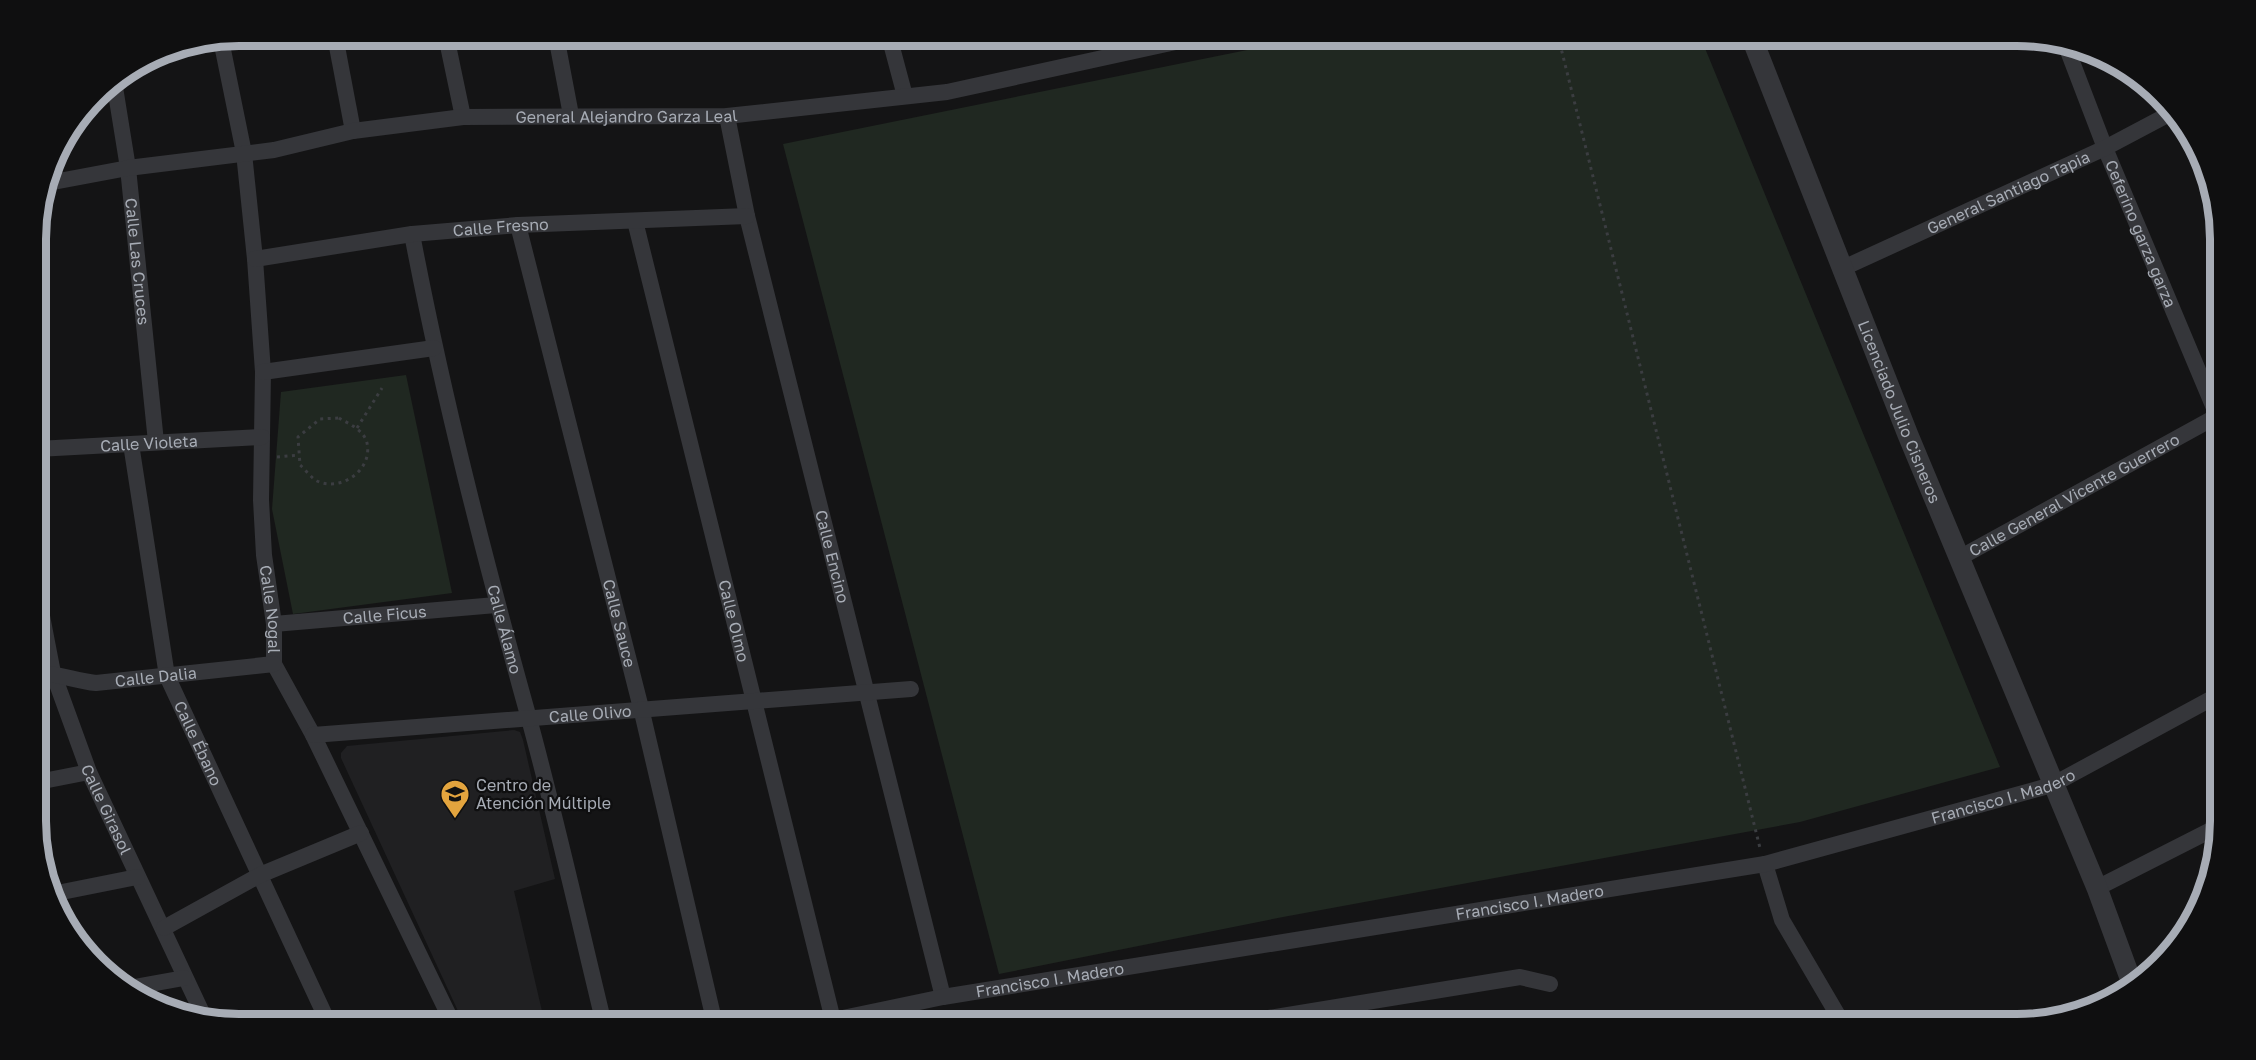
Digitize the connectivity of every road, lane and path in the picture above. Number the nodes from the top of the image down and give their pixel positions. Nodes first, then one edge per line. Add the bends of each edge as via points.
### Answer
1 (337, 46) edge
2 (448, 46) edge
3 (558, 46) edge
4 (892, 46) edge
5 (1157, 46) edge
6 (1560, 46) edge
7 (1755, 46) edge
8 (223, 47) edge
9 (2069, 54) edge
10 (116, 91) edge
11 (905, 96) junction
12 (571, 115) junction
13 (727, 116) junction
14 (2165, 116) edge
15 (463, 117) junction
16 (353, 131) junction
17 (2105, 148) junction
18 (244, 153) junction
19 (128, 168) junction
20 (56, 182) edge
21 (747, 216) junction
22 (635, 222) junction
23 (518, 225) junction
24 (412, 234) junction
25 (255, 259) junction
26 (1841, 269) junction
27 (434, 348) junction
28 (263, 372) junction
29 (382, 388) dead end
30 (2210, 398) edge
31 (2210, 421) edge
32 (357, 428) junction
33 (262, 437) junction
34 (156, 442) junction
35 (131, 444) junction
36 (47, 448) edge
37 (299, 455) junction
38 (263, 458) junction
39 (1961, 557) junction
40 (496, 606) junction
41 (274, 624) junction
42 (274, 664) junction
43 (46, 673) edge
44 (46, 676) edge
45 (167, 676) junction
46 (911, 689) dead end
47 (866, 694) junction
48 (2210, 699) edge
49 (755, 700) junction
50 (641, 708) junction
51 (528, 717) junction
52 (313, 735) junction
53 (89, 772) junction
54 (46, 780) edge
55 (2052, 785) junction
56 (2209, 831) edge
57 (361, 833) junction
58 (1765, 864) junction
59 (260, 875) junction
60 (137, 877) junction
61 (2097, 888) junction
62 (60, 892) edge
63 (164, 928) junction
64 (2130, 977) edge
65 (184, 978) junction
66 (1551, 984) dead end
67 (140, 986) edge
68 (943, 997) junction
69 (200, 1009) edge
70 (1297, 1013) edge
71 (1837, 1013) edge
72 (323, 1014) edge
73 (448, 1014) edge
74 (601, 1014) edge
75 (713, 1014) edge
76 (831, 1014) edge
77 (863, 1014) edge

1 - 16 street
2 - 15 street
3 - 12 street
4 - 11 street
5 - 11 street, General Alejandro Garza Leal via 947,92
6 - 58 path
7 - 26 street, Licenciado Julio Cisneros
8 - 18 street, Calle Nogal
9 - 17 street, Ceferino garza garza
10 - 19 street, Calle Las Cruces
11 - 13 street, General Alejandro Garza Leal
12 - 13 street, General Alejandro Garza Leal
12 - 15 street, General Alejandro Garza Leal
13 - 21 street, Calle Encino
14 - 17 street, General Santiago Tapia
15 - 16 street, General Alejandro Garza Leal
16 - 18 street, General Alejandro Garza Leal
17 - 26 street, General Santiago Tapia
17 - 30 street, Ceferino garza garza
18 - 19 street, General Alejandro Garza Leal
18 - 25 street, Calle Nogal
19 - 20 street, General Alejandro Garza Leal
19 - 34 street, Calle Las Cruces
21 - 22 street, Calle Fresno
21 - 47 street, Calle Encino
22 - 23 street, Calle Fresno
22 - 49 street, Calle Olmo
23 - 24 street, Calle Fresno
23 - 50 street, Calle Sauce
24 - 25 street, Calle Fresno
24 - 27 street, Calle Álamo
25 - 28 street, Calle Nogal
26 - 39 street, Licenciado Julio Cisneros
27 - 28 street
27 - 40 street, Calle Álamo
28 - 33 street, Calle Nogal
29 - 32 path
31 - 39 street, Calle General Vicente Guerrero
32 - 37 path via 339,418 320,419 298,437
32 - 37 path via 367,442 365,460 357,475 341,484 317,481 300,465
33 - 34 street, Calle Violeta
33 - 38 street, Calle Nogal
34 - 35 street, Calle Violeta
35 - 36 street, Calle Violeta
35 - 45 street, Calle Ébano
37 - 38 path
38 - 41 street, Calle Nogal via 264,555
39 - 55 street, Licenciado Julio Cisneros
40 - 41 street, Calle Ficus
40 - 51 street, Calle Álamo
41 - 42 street, Calle Nogal
42 - 45 street, Calle Dalia
42 - 52 street, Calle Nogal
43 - 45 street, Calle Dalia via 96,683
44 - 53 street, Calle Girasol
45 - 59 street, Calle Ébano
46 - 47 street, Calle Olivo
47 - 49 street, Calle Olivo
47 - 68 street, Calle Encino
48 - 55 street, Francisco I. Madero
49 - 50 street, Calle Olivo
49 - 76 street, Calle Olmo
50 - 51 street, Calle Olivo
50 - 75 street, Calle Sauce
51 - 52 street, Calle Olivo
51 - 74 street, Calle Álamo
52 - 57 street, Calle Nogal
53 - 54 street
53 - 60 street, Calle Girasol
55 - 58 street, Francisco I. Madero
55 - 61 street, Licenciado Julio Cisneros
56 - 61 street
57 - 59 street
57 - 73 street, Calle Nogal
58 - 68 street, Francisco I. Madero
58 - 71 street via 1782,920
59 - 63 street
59 - 72 street, Calle Ébano
60 - 62 street
60 - 63 street, Calle Girasol
61 - 64 street, Licenciado Julio Cisneros
63 - 65 street, Calle Girasol
65 - 67 street
65 - 69 street, Calle Girasol
66 - 70 street via 1520,977
68 - 77 street, Francisco I. Madero

